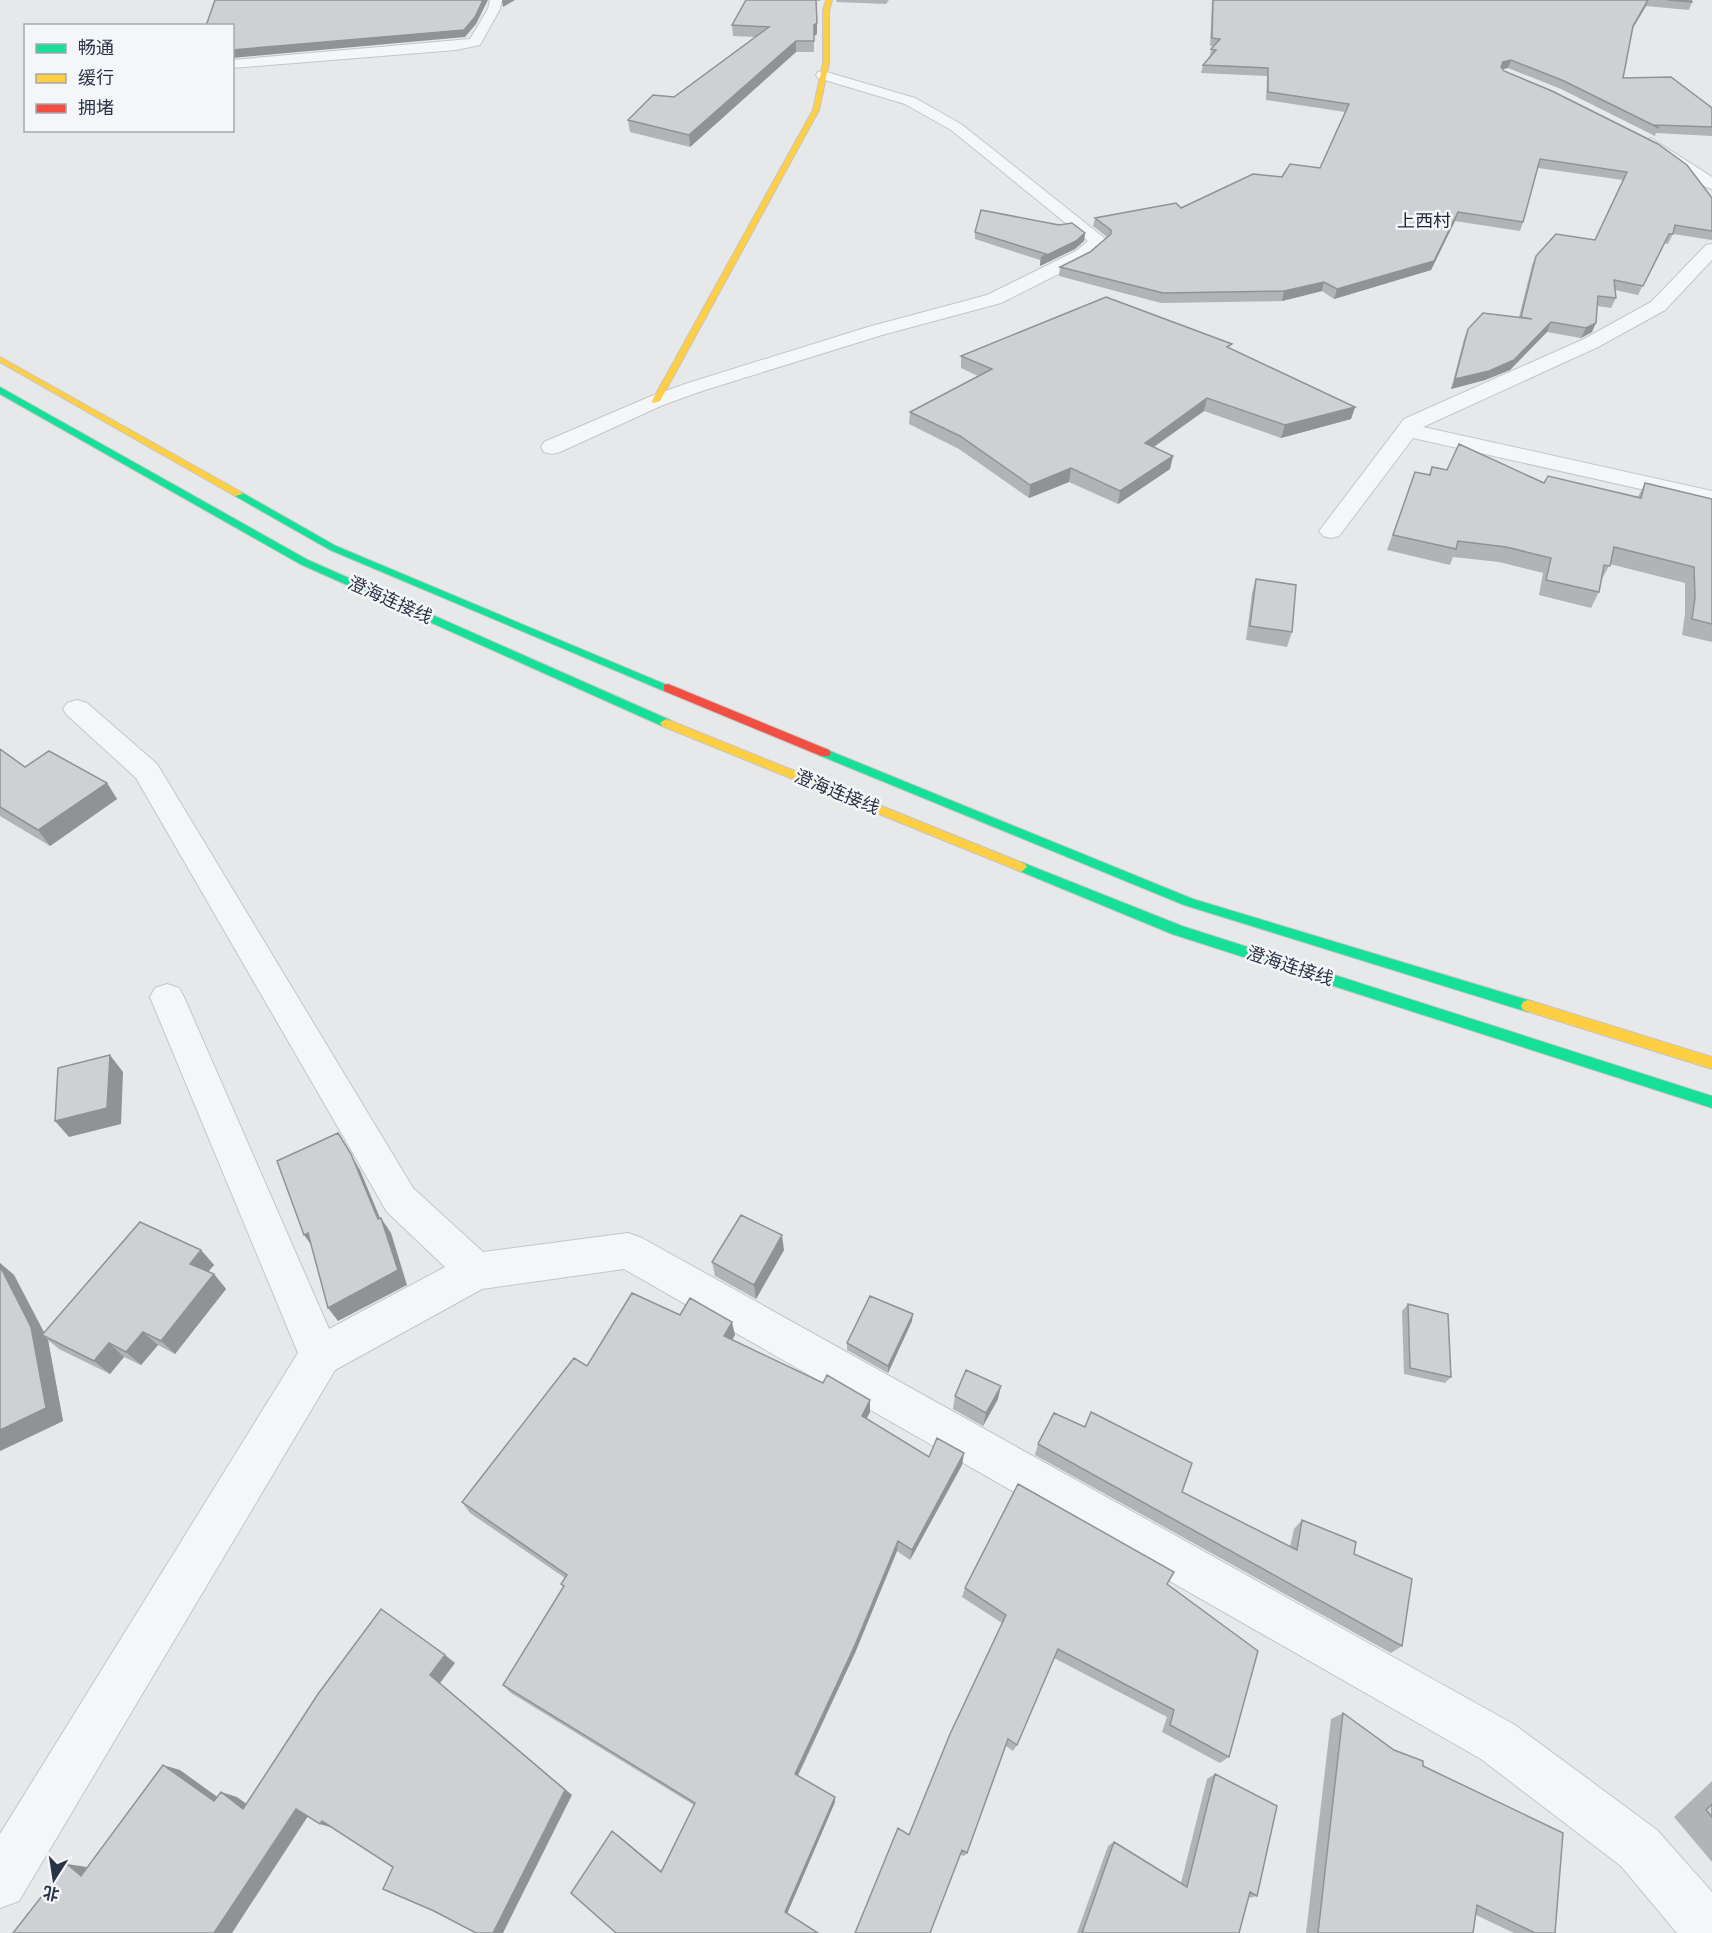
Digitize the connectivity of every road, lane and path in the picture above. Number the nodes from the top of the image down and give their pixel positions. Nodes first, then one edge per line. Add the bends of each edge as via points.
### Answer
1 (496, 0) edge
2 (829, 0) edge
3 (234, 64) edge
4 (823, 75) junction
5 (1641, 138) edge
6 (1712, 184) edge
7 (1712, 249) edge
8 (0, 359) edge
9 (0, 390) edge
10 (656, 400) junction
11 (1408, 430) junction
12 (552, 447) dead end
13 (1712, 498) edge
14 (1331, 531) dead end
15 (77, 709) dead end
16 (167, 997) dead end
17 (1712, 1063) edge
18 (1712, 1102) edge
19 (476, 1271) junction
20 (320, 1356) junction
21 (0, 1882) edge
22 (1712, 1933) edge

1 - 3 street via 475,42
2 - 4 main road via 825,11
4 - 10 main road via 816,110
4 - 10 street via 910,101 956,127 1099,241 1082,255 994,299 875,331
5 - 6 street
7 - 11 street via 1658,306 1591,343 1412,424
8 - 17 main road, 澄海连接线 via 333,548 675,691 1189,902
9 - 18 main road, 澄海连接线 via 304,562 650,716 1177,930
10 - 12 street
11 - 13 street
11 - 14 street
15 - 19 street via 147,771 400,1200
16 - 20 street
19 - 20 street
19 - 22 street via 628,1251 1498,1742 1639,1848
20 - 21 street

